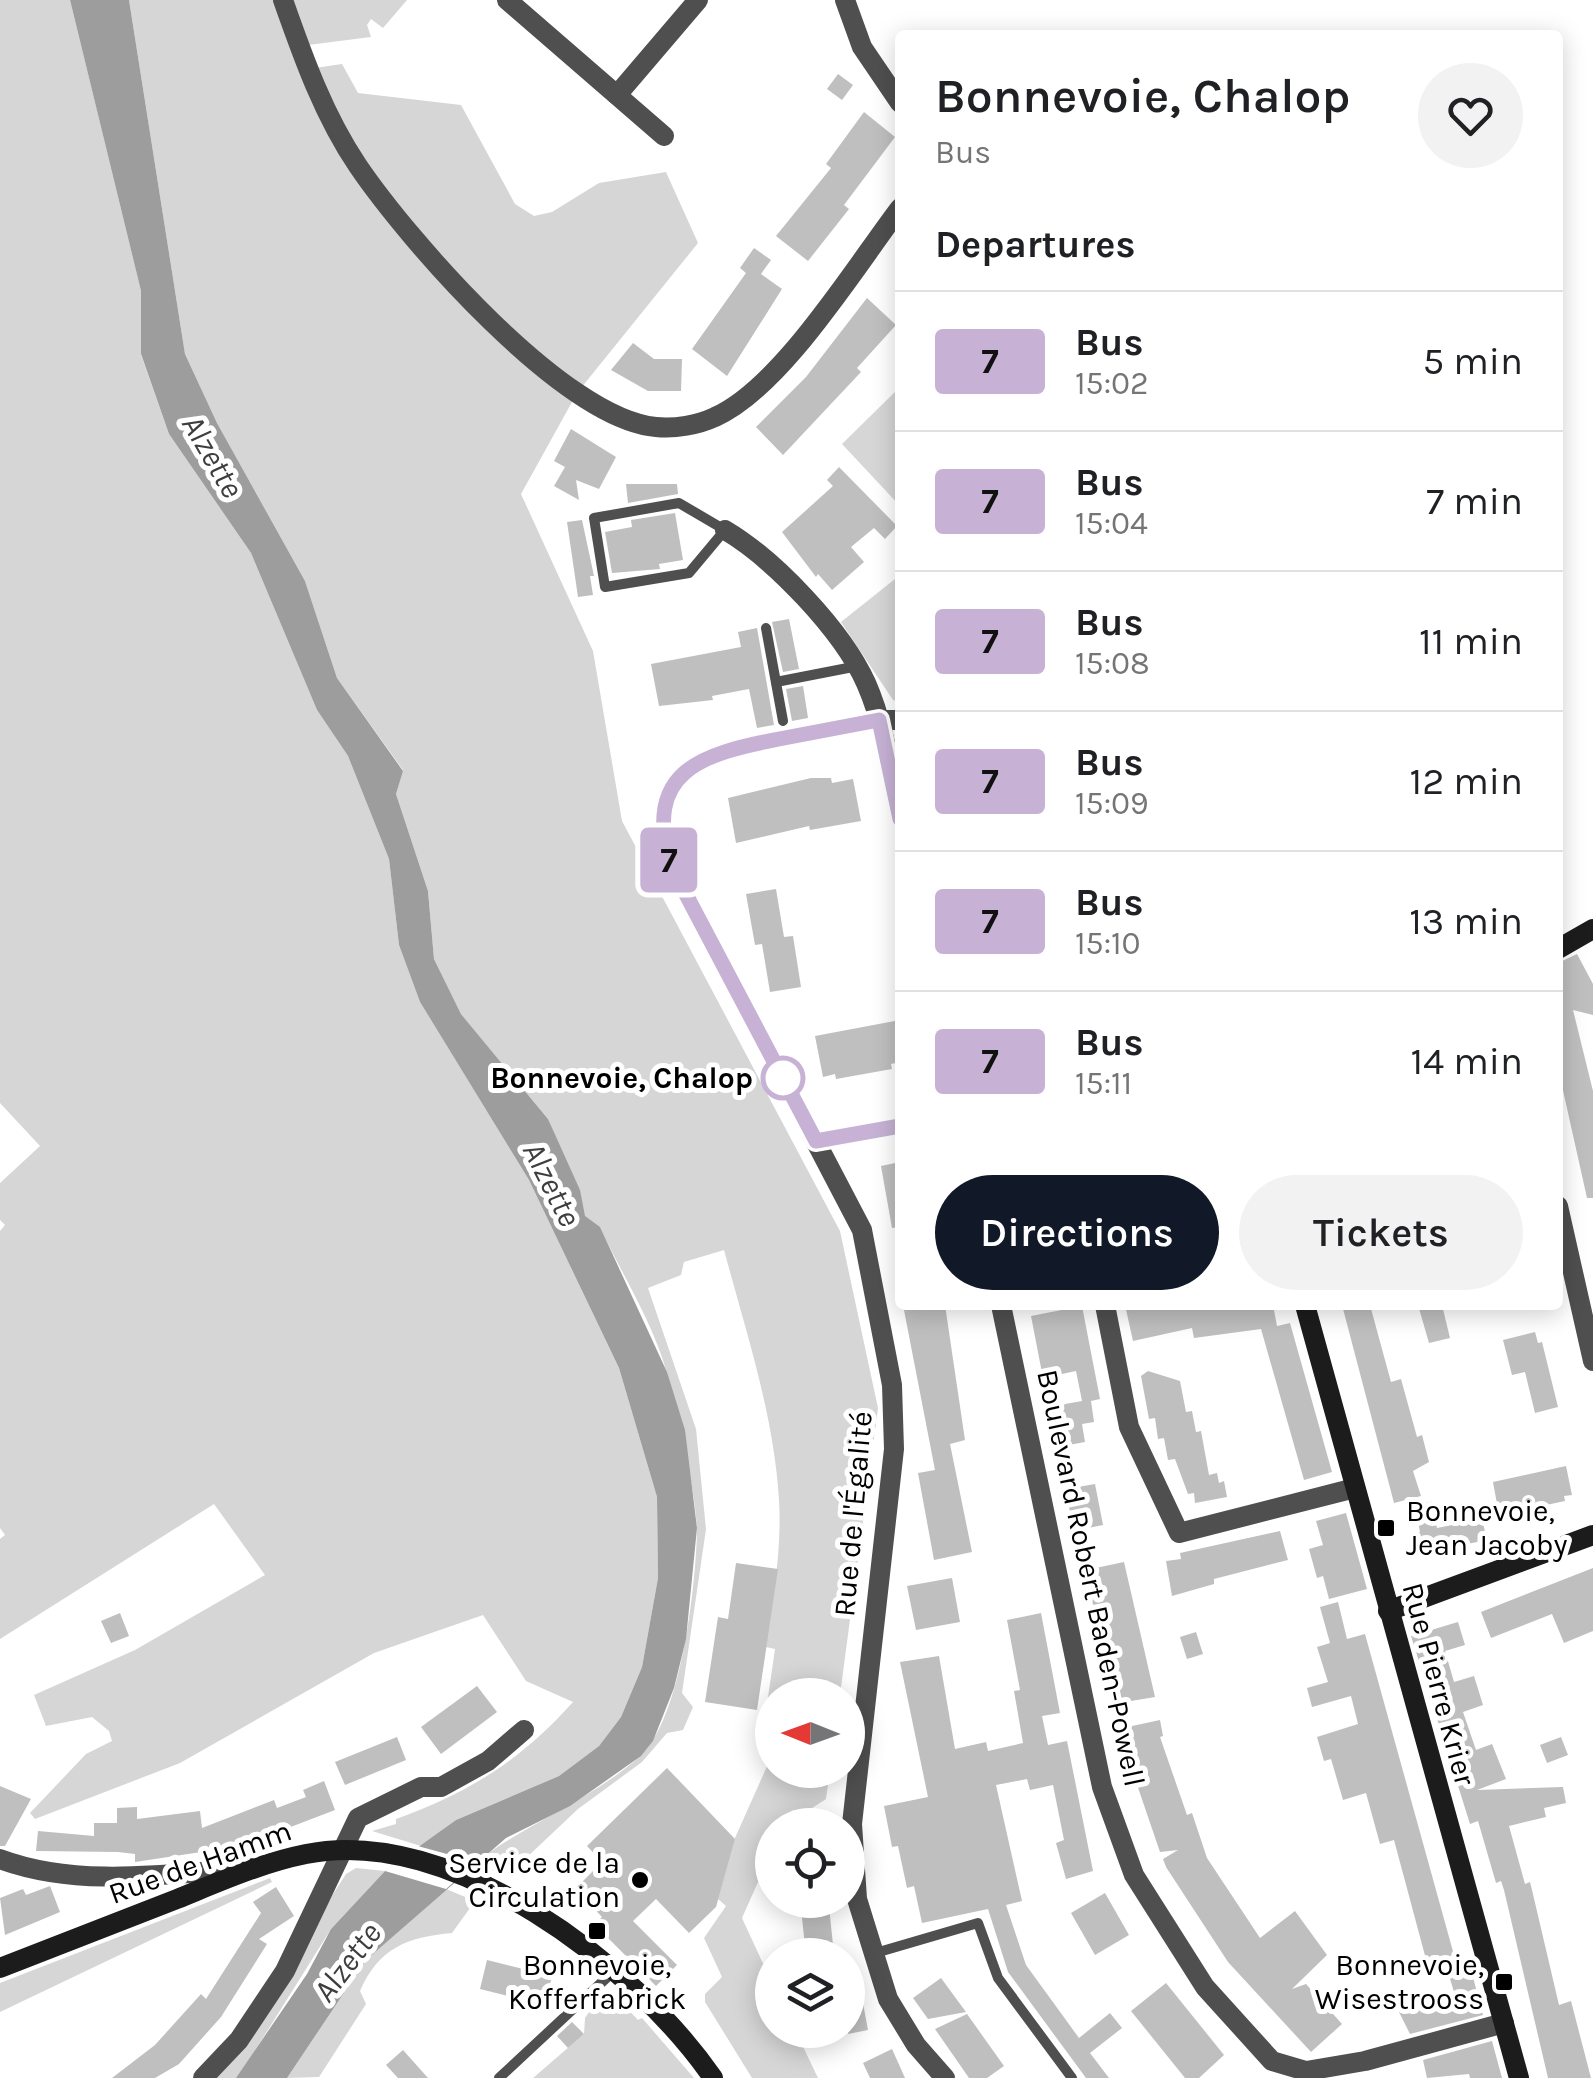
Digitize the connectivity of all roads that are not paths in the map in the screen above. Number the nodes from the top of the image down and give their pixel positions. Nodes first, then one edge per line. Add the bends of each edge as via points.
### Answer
1 (283, 0) edge
2 (507, 0) edge
3 (698, 0) edge
4 (845, 0) edge
5 (616, 95) junction
6 (895, 96) edge
7 (664, 136) dead end
8 (895, 215) edge
9 (725, 530) junction
10 (766, 628) dead end
11 (858, 666) junction
12 (776, 682) junction
13 (890, 720) edge
14 (783, 721) dead end
15 (895, 770) edge
16 (1593, 928) edge
17 (1563, 945) edge
18 (895, 1127) edge
19 (816, 1141) junction
20 (1563, 1228) edge
21 (1002, 1310) edge
22 (1106, 1310) edge
23 (1306, 1310) edge
24 (1593, 1361) edge
25 (1354, 1488) junction
26 (1593, 1535) edge
27 (1388, 1611) junction
28 (524, 1730) dead end
29 (343, 1850) junction
30 (0, 1860) edge
31 (258, 1867) junction
32 (872, 1954) junction
33 (0, 1968) edge
34 (616, 1970) junction
35 (1504, 2023) junction
36 (1367, 2069) edge
37 (203, 2078) edge
38 (499, 2078) edge
39 (713, 2078) edge
40 (945, 2078) edge
41 (1072, 2078) edge
42 (1519, 2078) edge

1 - 8 street via 331,118 357,165 411,235 472,304 576,393 623,418 686,426 744,401
2 - 5 street
3 - 5 street
4 - 6 street via 862,47
5 - 7 street
9 - 9 lane via 679,503 594,518 605,587 689,573
9 - 11 street via 760,550
10 - 12 lane
11 - 12 lane
11 - 13 street
12 - 14 lane
13 - 15 street
13 - 19 street, Rue de l'Égalité via 719,750 688,767 667,795 660,831 671,866
16 - 17 main road
18 - 19 street
19 - 32 street, Rue de l'Égalité via 862,1230 892,1385 894,1449 852,1824 857,1900
20 - 24 street
21 - 36 street, Boulevard Robert Baden-Powell via 1102,1787 1134,1875 1205,1987 1272,2062 1306,2071
22 - 25 street via 1129,1427 1180,1533
23 - 25 main road, Rue Pierre Krier
25 - 27 main road, Rue Pierre Krier
26 - 27 main road
27 - 35 main road, Rue Pierre Krier
28 - 29 street via 488,1761 441,1787 420,1787 364,1812
29 - 31 main road, Rue de Hamm
29 - 34 main road, Rue de Hamm via 389,1855 481,1886
29 - 37 street via 285,1971 239,2040
30 - 31 street via 71,1876
31 - 33 main road, Rue de Hamm
32 - 40 street, Rue de l'Égalité via 888,1999
32 - 41 lane via 978,1923 998,1978
34 - 38 lane
34 - 39 main road, Rue de Hamm
35 - 36 street, Boulevard Robert Baden-Powell
35 - 42 main road, Rue Pierre Krier

